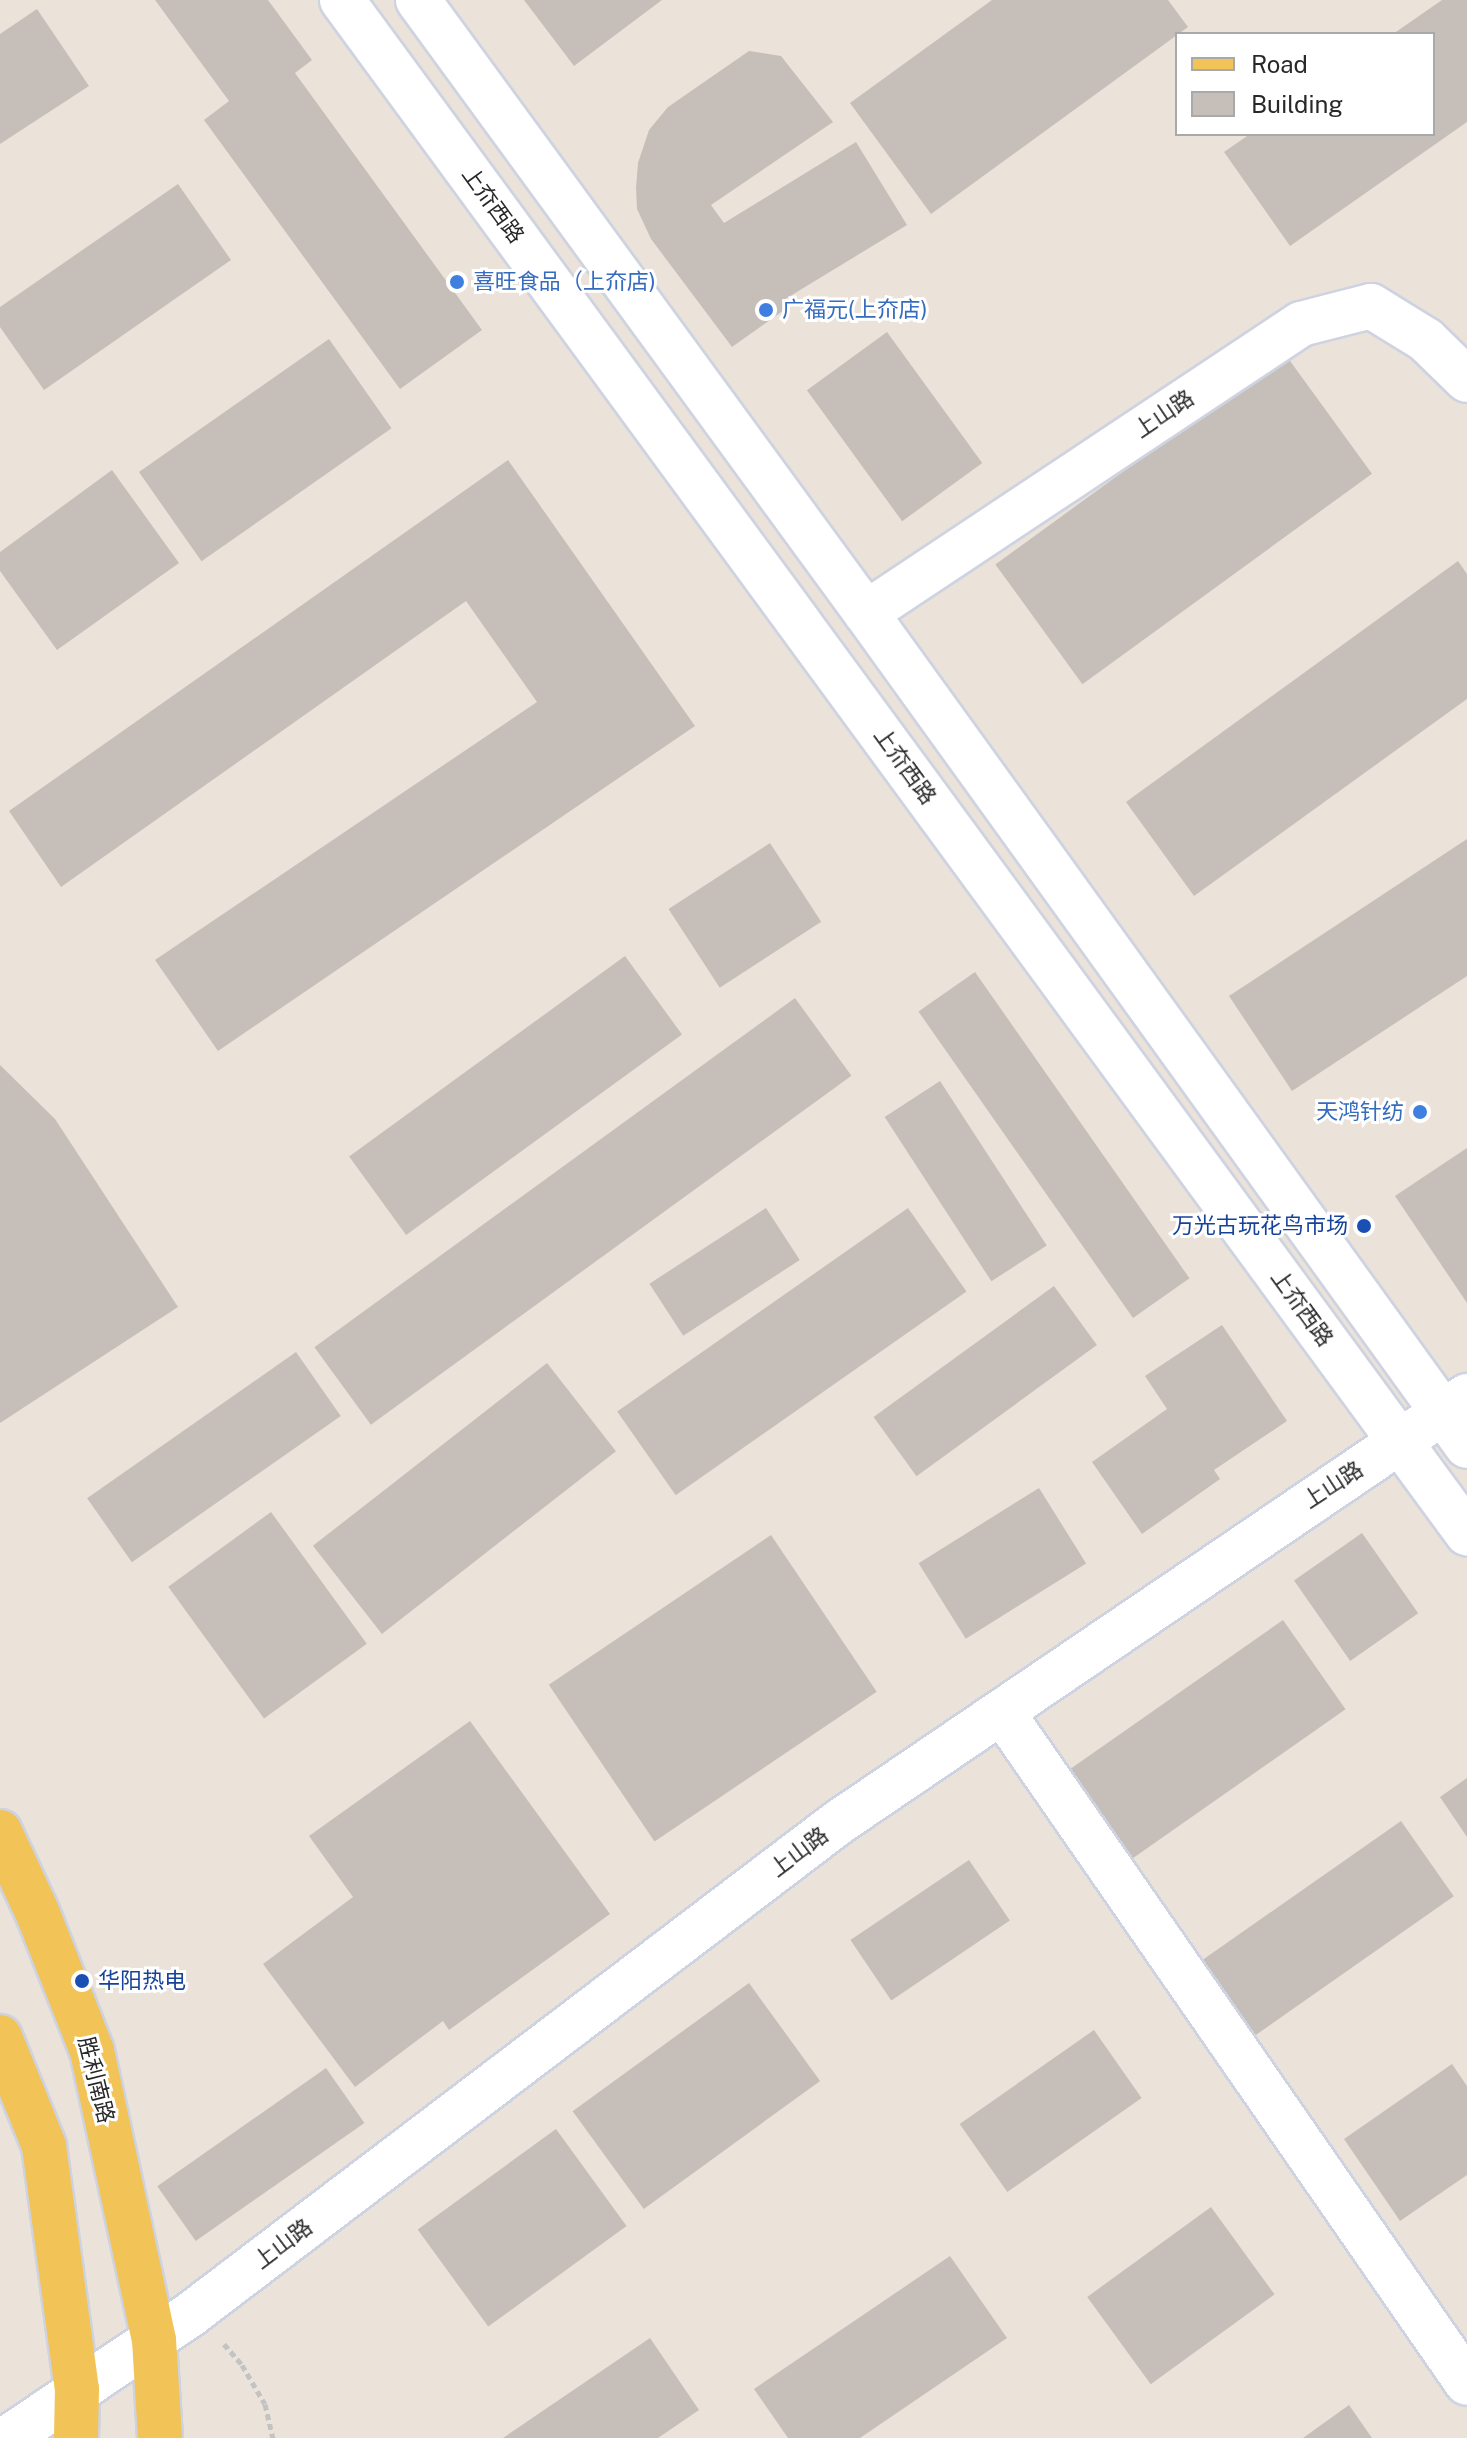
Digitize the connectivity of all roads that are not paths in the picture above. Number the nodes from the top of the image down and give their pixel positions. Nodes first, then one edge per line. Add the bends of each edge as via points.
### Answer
1 (342, 0) edge
2 (418, 0) edge
3 (1467, 380) edge
4 (866, 613) junction
5 (1459, 1418) edge
6 (1401, 1442) junction
7 (1467, 1533) edge
8 (1002, 1712) junction
9 (0, 1832) edge
10 (0, 2037) edge
11 (154, 2340) junction
12 (1467, 2383) edge
13 (77, 2389) junction
14 (8, 2438) edge
15 (76, 2438) edge
16 (160, 2438) edge

1 - 6 street, 上夼西路
2 - 4 street
3 - 4 street, 上山路 via 1426,340 1371,306 1301,324
4 - 5 street
5 - 6 street, 上山路
6 - 7 street, 上夼西路
6 - 8 street, 上山路
8 - 11 street, 上山路 via 839,1822
8 - 12 street
9 - 11 main road, 胜利南路 via 92,2051
10 - 13 main road via 44,2146
11 - 13 street, 上山路
11 - 16 main road, 胜利南路
13 - 14 street, 上山路
13 - 15 main road

